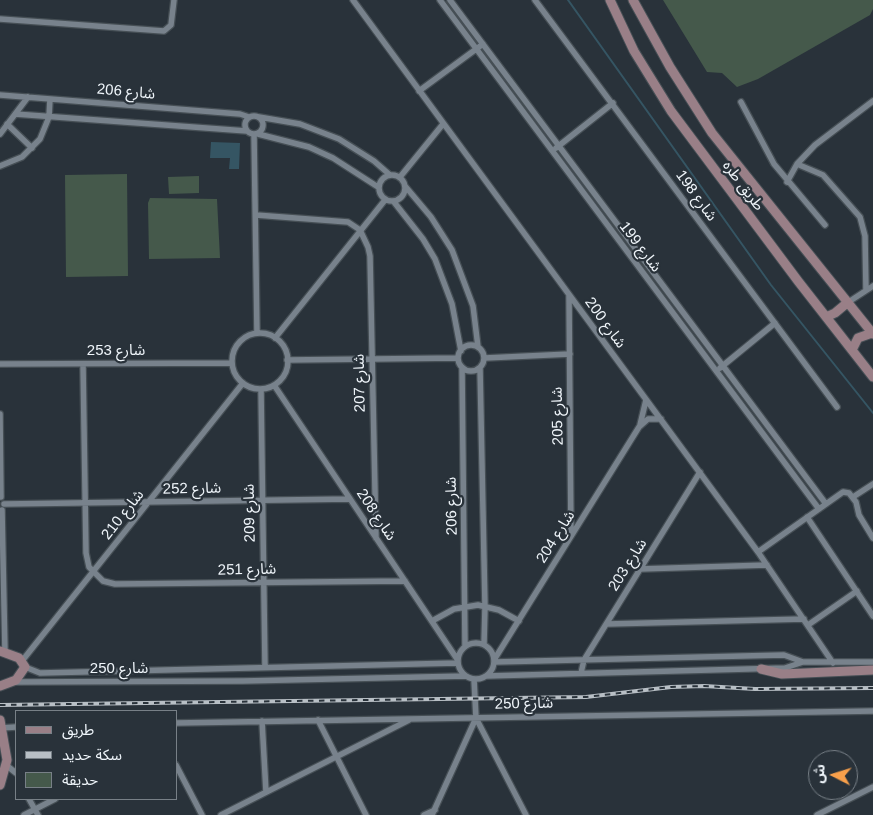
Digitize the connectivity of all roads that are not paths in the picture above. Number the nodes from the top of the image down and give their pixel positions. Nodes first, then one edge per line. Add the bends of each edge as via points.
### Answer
1 (174, 0) edge
2 (353, 0) edge
3 (440, 0) edge
4 (450, 0) edge
5 (535, 0) edge
6 (610, 0) edge
7 (633, 0) edge
8 (0, 19) edge
9 (482, 44) junction
10 (476, 49) junction
11 (419, 92) junction
12 (0, 95) edge
13 (28, 97) junction
14 (50, 99) junction
15 (873, 101) edge
16 (741, 102) dead end
17 (613, 104) junction
18 (15, 114) junction
19 (49, 117) junction
20 (249, 117) junction
21 (259, 117) junction
22 (8, 124) junction
23 (443, 124) junction
24 (247, 131) junction
25 (0, 134) edge
26 (256, 134) junction
27 (559, 146) junction
28 (32, 148) junction
29 (553, 151) junction
30 (797, 164) junction
31 (0, 166) edge
32 (390, 175) junction
33 (400, 177) junction
34 (787, 182) junction
35 (405, 186) junction
36 (378, 187) junction
37 (385, 200) junction
38 (394, 202) junction
39 (256, 215) junction
40 (825, 225) dead end
41 (360, 230) junction
42 (873, 286) edge
43 (866, 290) junction
44 (569, 295) junction
45 (847, 303) junction
46 (826, 317) junction
47 (775, 323) junction
48 (257, 333) junction
49 (873, 334) edge
50 (275, 338) junction
51 (478, 347) junction
52 (852, 350) junction
53 (461, 351) junction
54 (570, 354) junction
55 (458, 358) junction
56 (485, 358) junction
57 (372, 359) junction
58 (288, 360) junction
59 (232, 363) junction
60 (0, 364) edge
61 (83, 364) junction
62 (723, 366) junction
63 (462, 367) junction
64 (480, 368) junction
65 (716, 371) junction
66 (873, 377) edge
67 (243, 383) junction
68 (274, 385) junction
69 (261, 389) junction
70 (646, 399) junction
71 (837, 407) dead end
72 (0, 414) edge
73 (660, 419) junction
74 (640, 427) junction
75 (700, 472) junction
76 (873, 484) edge
77 (1, 497) edge
78 (853, 497) junction
79 (350, 499) junction
80 (263, 500) junction
81 (149, 502) junction
82 (85, 503) junction
83 (826, 504) junction
84 (2, 509) edge
85 (819, 509) junction
86 (807, 517) junction
87 (572, 536) junction
88 (376, 538) junction
89 (873, 538) edge
90 (758, 552) junction
91 (767, 565) junction
92 (640, 569) junction
93 (93, 572) junction
94 (404, 581) junction
95 (264, 582) junction
96 (857, 591) junction
97 (466, 606) junction
98 (485, 607) junction
99 (873, 616) edge
100 (804, 619) junction
101 (432, 621) junction
102 (519, 621) junction
103 (607, 624) junction
104 (808, 625) junction
105 (484, 644) junction
106 (465, 646) junction
107 (2, 651) edge
108 (584, 660) junction
109 (458, 661) junction
110 (494, 661) junction
111 (803, 662) junction
112 (873, 662) edge
113 (833, 663) junction
114 (24, 664) junction
115 (265, 667) junction
116 (761, 669) junction
117 (873, 670) edge
118 (581, 673) junction
119 (466, 676) junction
120 (486, 676) junction
121 (474, 679) junction
122 (12, 682) junction
123 (0, 686) edge
124 (873, 711) edge
125 (476, 718) junction
126 (410, 719) junction
127 (318, 720) junction
128 (262, 721) junction
129 (178, 723) edge
130 (0, 725) edge
131 (15, 727) edge
132 (336, 756) junction
133 (6, 765) junction
134 (178, 769) edge
135 (15, 772) edge
136 (0, 785) edge
137 (873, 787) edge
138 (266, 792) junction
139 (30, 800) edge
140 (54, 800) edge
141 (36, 812) edge
142 (433, 812) edge
143 (24, 815) edge
144 (202, 815) edge
145 (221, 815) edge
146 (366, 815) edge
147 (424, 815) edge
148 (526, 815) edge
149 (817, 815) edge

1 - 8 street via 171,25 164,31
2 - 11 street, شارع 200
3 - 10 street, شارع 199
4 - 9 street, شارع 199
5 - 17 street, شارع 198
6 - 46 main road, طريق طره via 634,51 671,111
7 - 45 main road, طريق طره via 712,133
9 - 10 street
9 - 27 street, شارع 199
10 - 11 street
10 - 29 street, شارع 199
11 - 23 street, شارع 200
12 - 13 street, شارع 206
13 - 14 street, شارع 206
13 - 18 street
14 - 19 street
14 - 20 street, شارع 206
15 - 30 street via 814,145
16 - 34 street via 768,155
17 - 27 street
17 - 47 street, شارع 198
18 - 19 street, شارع 206
18 - 22 street
19 - 24 street, شارع 206
19 - 28 street via 40,139
20 - 21 street
20 - 24 street via 245,122
21 - 26 street via 264,126
21 - 32 street via 300,124 339,138
22 - 25 street
22 - 28 street
23 - 33 street
23 - 44 street, شارع 200
24 - 26 street
26 - 36 street via 309,147 333,158
26 - 39 street
27 - 29 street
27 - 62 street, شارع 199
28 - 31 street via 22,157
29 - 65 street, شارع 199
30 - 34 street
30 - 43 street via 823,175 860,217 866,236
32 - 33 street
32 - 36 street via 382,179
33 - 35 street
34 - 40 street
35 - 38 street via 402,196
35 - 51 street via 432,216 456,260 472,306
36 - 37 street
37 - 38 street
37 - 41 street
38 - 53 street via 435,259 452,304
39 - 41 street via 348,222
39 - 48 street
41 - 50 street
41 - 57 street, شارع 207 via 370,256
42 - 43 street
43 - 45 street
44 - 54 street, شارع 205
44 - 70 street, شارع 200
45 - 46 main road
45 - 49 main road, طريق طره
46 - 52 main road, طريق طره
47 - 62 street
47 - 71 street, شارع 198
48 - 50 street
48 - 59 street via 239,343
49 - 52 main road via 858,338
50 - 58 street via 284,348
51 - 53 street via 468,346
51 - 56 street
52 - 66 main road, طريق طره
53 - 55 street
54 - 56 street
54 - 87 street, شارع 205
55 - 57 street
55 - 63 street
56 - 64 street
57 - 58 street
57 - 88 street, شارع 207
58 - 68 street via 282,378
59 - 61 street, شارع 253
59 - 67 street
60 - 61 street, شارع 253
61 - 82 street
62 - 65 street
62 - 83 street, شارع 199
63 - 64 street via 472,372
63 - 97 street, شارع 206
64 - 98 street, شارع 206
65 - 85 street, شارع 199
67 - 69 street
67 - 81 street, شارع 210
68 - 69 street
68 - 79 street, شارع 208
69 - 80 street, شارع 209
70 - 73 street, شارع 200
70 - 74 street, شارع 204
72 - 77 street
73 - 74 street via 648,419
73 - 75 street, شارع 200
74 - 87 street, شارع 204
75 - 90 street, شارع 200
75 - 92 street, شارع 203
76 - 78 street
77 - 84 street
78 - 83 street via 843,492
78 - 89 street via 859,516
79 - 80 street, شارع 252
79 - 88 street, شارع 208
80 - 81 street, شارع 252
80 - 95 street, شارع 209
81 - 82 street, شارع 252
81 - 93 street, شارع 210
82 - 84 street, شارع 252
82 - 93 street via 86,553
83 - 85 street
84 - 107 street
85 - 86 street
86 - 90 street
86 - 96 street
87 - 102 street, شارع 204
88 - 94 street, شارع 208
90 - 91 street, شارع 200
91 - 92 street
91 - 100 street, شارع 200
92 - 103 street, شارع 203
93 - 95 street, شارع 251 via 103,581 115,584
93 - 114 street, شارع 210
94 - 95 street, شارع 251
94 - 101 street, شارع 208
95 - 115 street, شارع 209
96 - 99 street
96 - 104 street
97 - 98 street
97 - 101 street
97 - 106 street, شارع 206
98 - 102 street via 499,610
98 - 105 street, شارع 206
100 - 103 street
100 - 104 street, شارع 200
101 - 109 street, شارع 208
102 - 110 street, شارع 204
103 - 108 street, شارع 203
104 - 113 street, شارع 200
105 - 106 street via 474,642
105 - 110 street via 492,652
106 - 109 street
107 - 114 main road
108 - 110 street, شارع 250
108 - 111 street, شارع 250 via 784,655
108 - 118 street, شارع 203
109 - 115 street, شارع 250
109 - 119 street
110 - 120 street
111 - 113 street, شارع 250
111 - 116 street, شارع 250 via 790,668
112 - 113 street, شارع 250
114 - 115 street, شارع 250 via 40,673
114 - 122 main road via 22,674
116 - 117 main road via 782,674
116 - 118 street, شارع 250
118 - 120 street, شارع 250
119 - 121 street
119 - 122 street, شارع 250
120 - 121 street
121 - 125 street
122 - 123 main road
124 - 125 street, شارع 250
125 - 126 street, شارع 250
125 - 142 street
125 - 148 street
126 - 127 street, شارع 250
126 - 132 street
127 - 128 street, شارع 250
127 - 132 street
128 - 129 street, شارع 250
128 - 138 street
130 - 131 street
130 - 133 main road
132 - 138 street
132 - 146 street
133 - 135 street
133 - 136 main road
134 - 144 street
137 - 149 street
138 - 145 street
139 - 141 street
140 - 141 street
141 - 143 street
142 - 147 street

